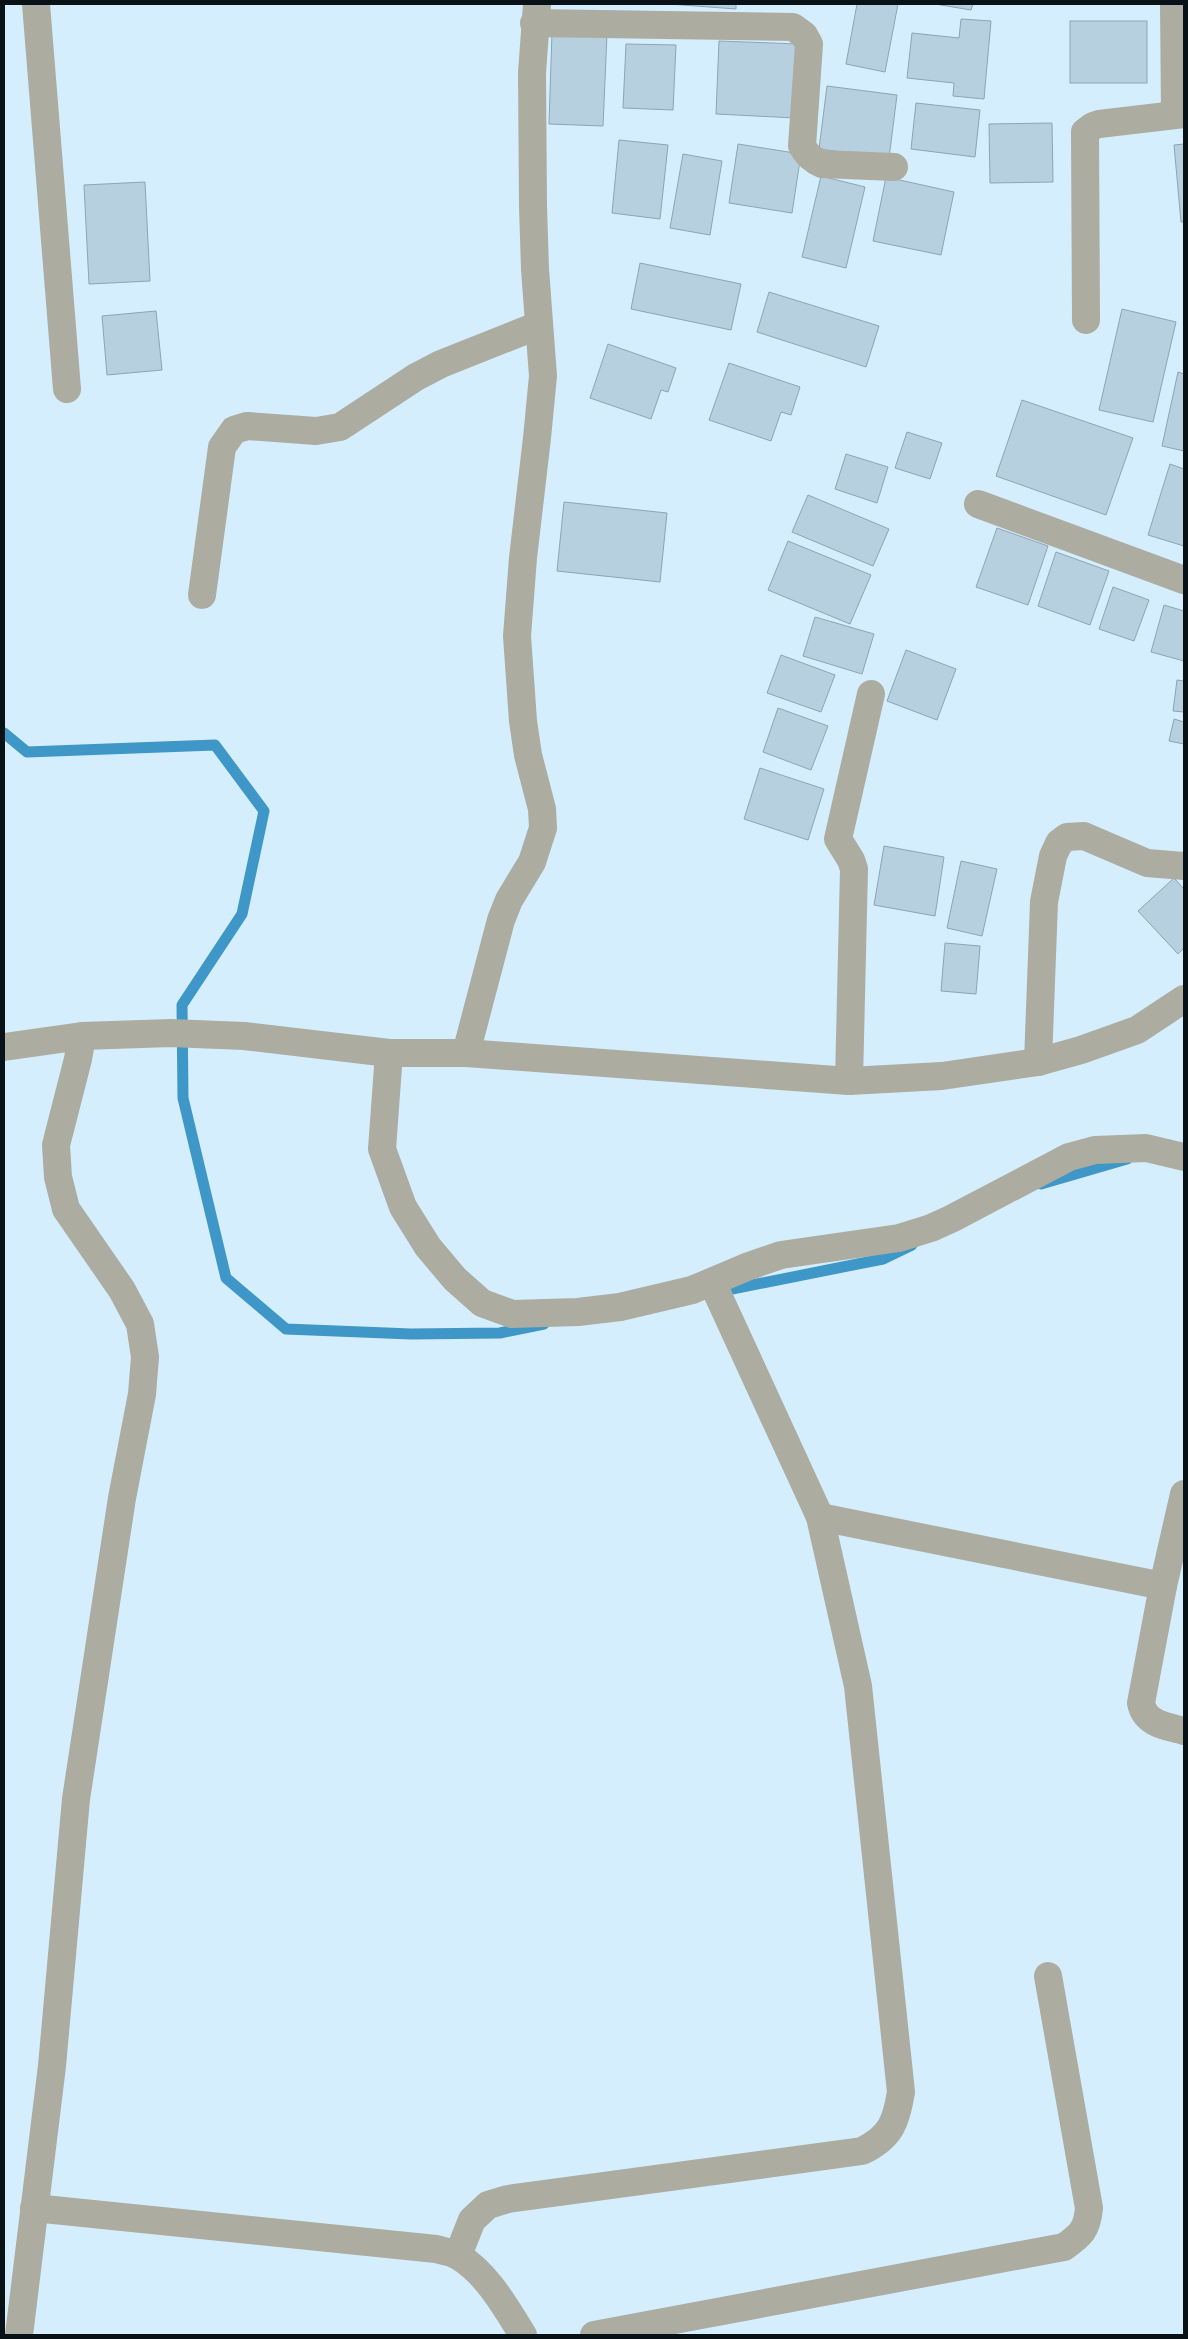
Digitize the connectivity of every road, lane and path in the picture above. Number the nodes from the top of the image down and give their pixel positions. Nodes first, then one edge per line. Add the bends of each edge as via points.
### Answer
1 (36, 4) edge
2 (1174, 4) edge
3 (536, 14) edge
4 (1180, 114) edge
5 (894, 167) dead end
6 (1086, 320) dead end
7 (539, 325) junction
8 (67, 389) dead end
9 (978, 504) dead end
10 (1184, 580) edge
11 (202, 595) dead end
12 (871, 694) dead end
13 (1184, 866) edge
14 (1184, 999) edge
15 (82, 1036) junction
16 (4, 1048) edge
17 (389, 1053) junction
18 (466, 1053) junction
19 (1038, 1062) junction
20 (849, 1081) junction
21 (1184, 1157) edge
22 (714, 1286) junction
23 (1184, 1494) edge
24 (820, 1517) junction
25 (1178, 1550) edge
26 (1163, 1586) junction
27 (1184, 1732) edge
28 (1048, 1976) dead end
29 (34, 2208) junction
30 (458, 2255) junction
31 (19, 2335) edge
32 (523, 2335) edge
33 (594, 2335) edge

1 - 8 street
2 - 4 street
3 - 5 street via 792,27 804,35 809,44 802,146 806,154 822,164
3 - 7 street via 533,206
4 - 6 street via 1100,124 1085,132
7 - 11 street via 441,364 340,427 316,432 247,426 234,430 222,447
7 - 18 street via 542,384 517,636 523,721 543,828 532,862 501,920
9 - 10 street
12 - 20 street via 838,840 854,869
13 - 19 street via 1147,863 1084,836 1067,837 1059,844 1053,856 1044,902
14 - 19 street via 1137,1030
15 - 16 street
15 - 17 street via 171,1033 244,1036
15 - 29 street via 56,1145 58,1177 66,1209 122,1290 140,1324 145,1357 142,1394 122,1498 76,1799 52,2066
17 - 18 street
17 - 22 street via 382,1149 403,1207 433,1253 482,1303 512,1314 578,1312 620,1307
18 - 20 street
19 - 20 street via 942,1076
21 - 22 street via 1146,1148 1095,1150 1068,1157 931,1228 898,1238 781,1255 749,1266
22 - 24 street
23 - 25 street
24 - 26 street
24 - 30 street via 858,1686 901,2092 898,2114 889,2132 877,2144 862,2151 495,2202 472,2220
25 - 26 street
26 - 27 street via 1141,1702 1143,1713 1150,1720
28 - 33 street via 1089,2208 1088,2223 1079,2236 1064,2247
29 - 30 street via 436,2249
29 - 31 street
30 - 32 street via 479,2273

